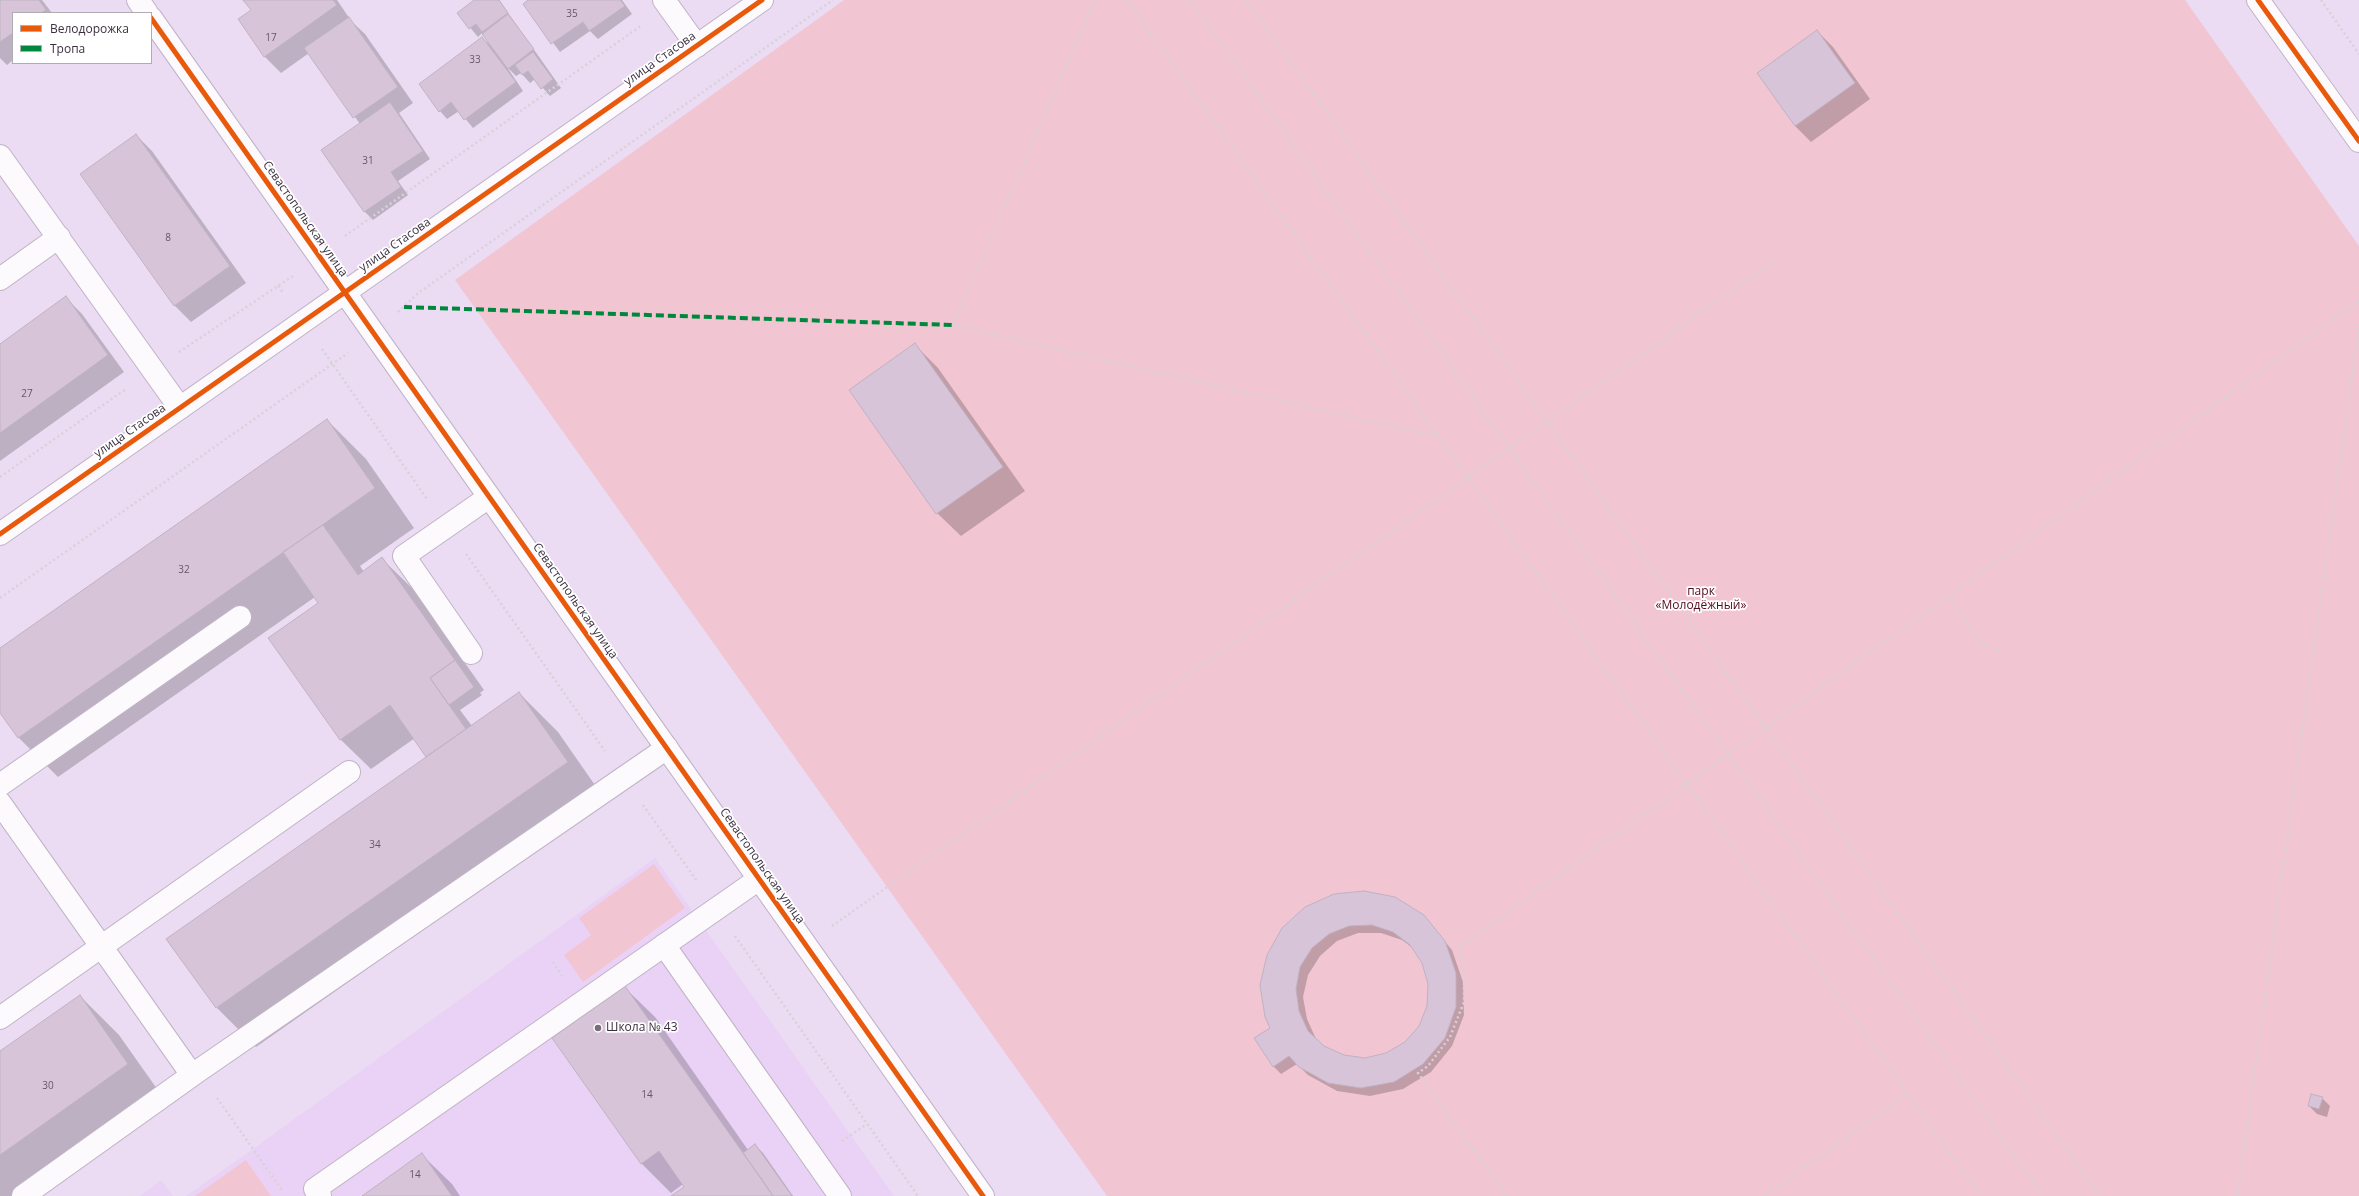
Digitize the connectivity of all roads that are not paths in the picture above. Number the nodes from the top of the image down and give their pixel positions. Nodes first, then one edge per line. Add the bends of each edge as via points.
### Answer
1 (138, 0) edge
2 (762, 0) edge
3 (2258, 0) edge
4 (666, 3) edge
5 (146, 12) edge
6 (152, 19) edge
7 (697, 46) junction
8 (2359, 141) edge
9 (0, 156) edge
10 (59, 237) junction
11 (0, 279) edge
12 (345, 293) junction
13 (180, 408) junction
14 (489, 497) junction
15 (0, 534) edge
16 (240, 617) dead end
17 (471, 653) dead end
18 (667, 748) junction
19 (349, 772) dead end
20 (0, 785) edge
21 (0, 802) edge
22 (759, 879) junction
23 (664, 945) junction
24 (102, 947) junction
25 (0, 1018) edge
26 (195, 1073) junction
27 (24, 1196) edge
28 (320, 1196) edge
29 (840, 1196) edge
30 (983, 1196) edge

1 - 5 street
2 - 7 street, улица Стасова
3 - 8 street
4 - 7 street
6 - 12 street, Севастопольская улица
7 - 12 street, улица Стасова
9 - 10 street
10 - 11 street
10 - 13 street
12 - 13 street, улица Стасова
12 - 14 street, Севастопольская улица
13 - 15 street, улица Стасова
14 - 17 street via 404,556
14 - 18 street, Севастопольская улица
16 - 20 street
18 - 22 street, Севастопольская улица
18 - 26 street
19 - 24 street
21 - 24 street
22 - 23 street
22 - 30 street, Севастопольская улица
23 - 28 street via 315,1189
23 - 29 street
24 - 25 street
24 - 26 street
26 - 27 street

